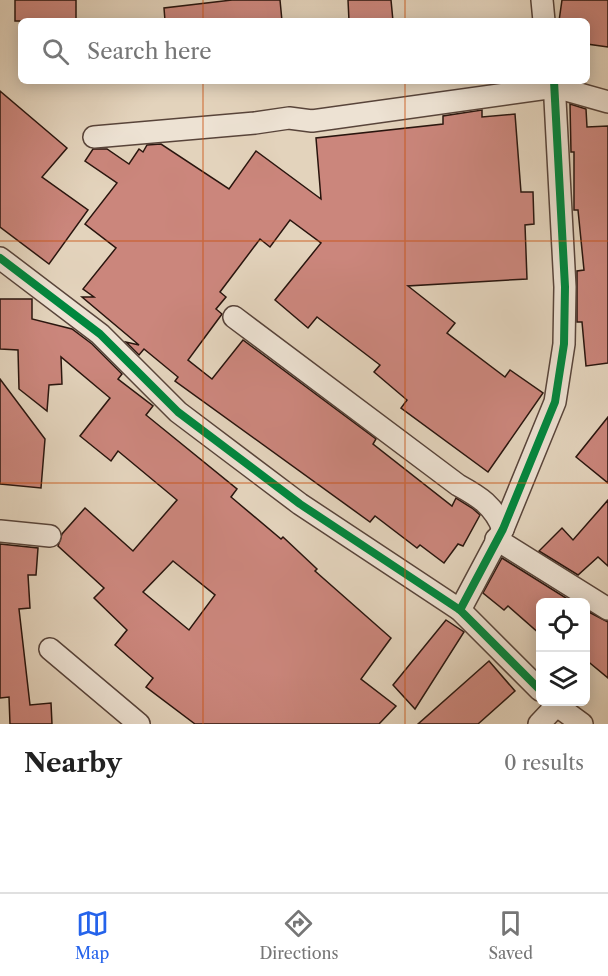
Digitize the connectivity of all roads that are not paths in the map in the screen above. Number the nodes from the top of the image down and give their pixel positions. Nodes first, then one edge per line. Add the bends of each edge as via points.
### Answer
1 (542, 0) edge
2 (544, 18) edge
3 (555, 84) edge
4 (608, 102) edge
5 (94, 136) dead end
6 (0, 258) edge
7 (234, 317) dead end
8 (0, 531) edge
9 (500, 534) junction
10 (50, 536) dead end
11 (608, 609) edge
12 (460, 610) junction
13 (50, 650) dead end
14 (536, 686) edge
15 (552, 706) edge
16 (557, 706) edge
17 (139, 724) edge
18 (539, 724) edge
19 (582, 724) edge

1 - 2 street
3 - 4 street
3 - 5 street via 312,121 289,118
3 - 9 street via 564,344 555,402
6 - 12 street via 100,334 178,412 300,504
7 - 9 street via 458,485 484,500 497,513
8 - 10 street
9 - 11 street
9 - 12 street
12 - 14 street
13 - 17 street
15 - 18 street
16 - 19 street

